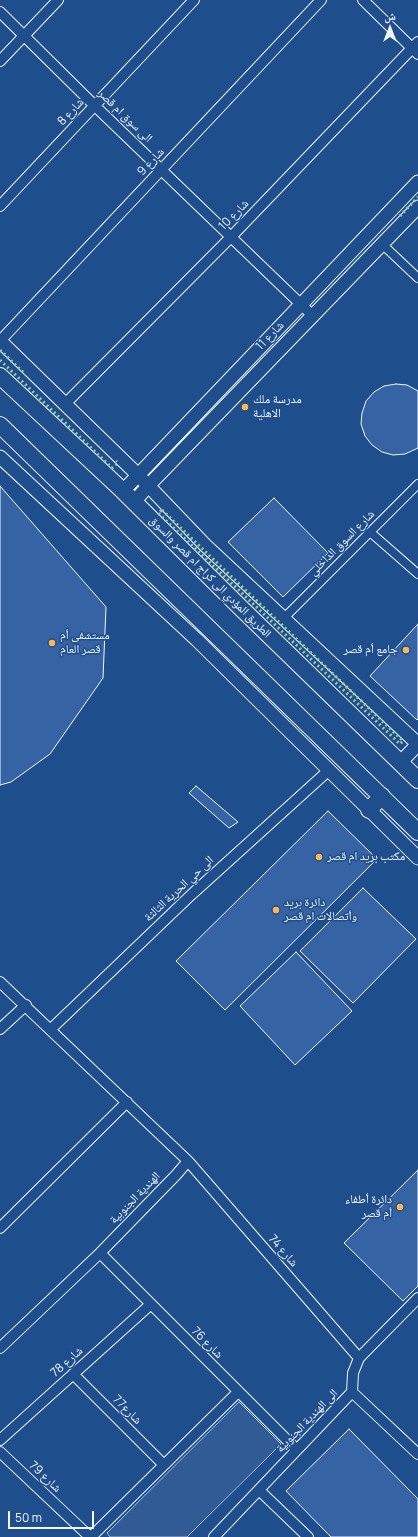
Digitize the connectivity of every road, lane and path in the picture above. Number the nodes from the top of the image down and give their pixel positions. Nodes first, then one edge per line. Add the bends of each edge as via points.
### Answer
1 (58, 0) edge
2 (194, 0) edge
3 (321, 0) edge
4 (363, 0) edge
5 (0, 12) edge
6 (24, 35) junction
7 (416, 48) edge
8 (0, 61) edge
9 (95, 106) junction
10 (162, 169) junction
11 (418, 182) edge
12 (0, 206) edge
13 (418, 207) edge
14 (231, 237) junction
15 (382, 244) junction
16 (418, 278) edge
17 (301, 304) junction
18 (313, 316) junction
19 (0, 341) edge
20 (0, 376) edge
21 (65, 404) junction
22 (0, 425) edge
23 (0, 457) edge
24 (138, 475) junction
25 (418, 484) edge
26 (148, 486) junction
27 (123, 491) junction
28 (134, 502) junction
29 (370, 532) junction
30 (418, 574) edge
31 (284, 618) junction
32 (418, 744) edge
33 (400, 763) junction
34 (328, 771) junction
35 (416, 774) edge
36 (382, 796) junction
37 (369, 810) junction
38 (418, 832) edge
39 (418, 858) edge
40 (0, 982) edge
41 (26, 1005) junction
42 (0, 1029) edge
43 (51, 1029) junction
44 (126, 1102) junction
45 (188, 1161) junction
46 (0, 1228) edge
47 (100, 1253) junction
48 (418, 1298) edge
49 (151, 1304) junction
50 (0, 1348) edge
51 (358, 1358) junction
52 (73, 1374) junction
53 (238, 1392) junction
54 (352, 1392) junction
55 (0, 1440) edge
56 (298, 1450) junction
57 (0, 1452) edge
58 (418, 1454) edge
59 (164, 1464) junction
60 (259, 1490) junction
61 (90, 1537) edge
62 (214, 1537) edge
63 (308, 1537) edge

1 - 6 street
2 - 9 street, شارع 8
3 - 10 street, شارع 9
4 - 7 street
5 - 6 street, الى سوق ام قصر
6 - 8 street
6 - 9 street, الى سوق ام قصر
7 - 14 street, شارع 10
9 - 10 street, الى سوق ام قصر
9 - 12 street, شارع 8
10 - 14 street, الى سوق ام قصر
10 - 19 street, شارع 9
11 - 17 street, شارع 11
13 - 15 street, شارع 11
14 - 17 street, الى سوق ام قصر
14 - 21 street, شارع 10
15 - 16 street
15 - 18 street, شارع 11
17 - 18 street, الى سوق ام قصر
17 - 24 street, شارع 11
18 - 26 street, شارع 11
19 - 21 street
20 - 27 main road, الطريق المؤدي الى كراج ام قصر والسوق
21 - 24 street
22 - 36 main road
23 - 34 street via 197,640
24 - 26 street
24 - 27 street, شارع 11
25 - 29 street, شارع السوق الداخلي
26 - 28 street, شارع 11
26 - 31 street via 205,545
27 - 28 main road, الطريق المؤدي الى كراج ام قصر والسوق
28 - 33 main road, الطريق المؤدي الى كراج ام قصر والسوق
29 - 30 street
29 - 31 street, شارع السوق الداخلي
31 - 32 street
32 - 33 street
33 - 35 main road, الطريق المؤدي الى كراج ام قصر والسوق
34 - 37 street
34 - 43 street, الى حي الحرية الثالثة via 191,895
36 - 37 main road
36 - 38 main road
37 - 39 street
40 - 41 street, شارع 74
41 - 42 street
41 - 43 street, شارع 74
43 - 44 street, شارع 74
44 - 45 street, شارع 74
44 - 46 street
45 - 47 street, الهندية الجنوبية
45 - 51 street, شارع 74
47 - 49 street, شارع 76
47 - 50 street, الهندية الجنوبية
48 - 51 street, الى الهندية الجنوبية
49 - 52 street, شارع 78
49 - 53 street, شارع 76
51 - 54 street, الى الهندية الجنوبية via 353,1373
52 - 55 street, شارع 78
52 - 59 street, شارع77
53 - 56 street, شارع 76
53 - 59 street
54 - 56 street, الى الهندية الجنوبية
54 - 58 street
56 - 60 street, الى الهندية الجنوبية
57 - 61 street, شارع 79
59 - 61 street
60 - 62 street, الى الهندية الجنوبية
60 - 63 street

